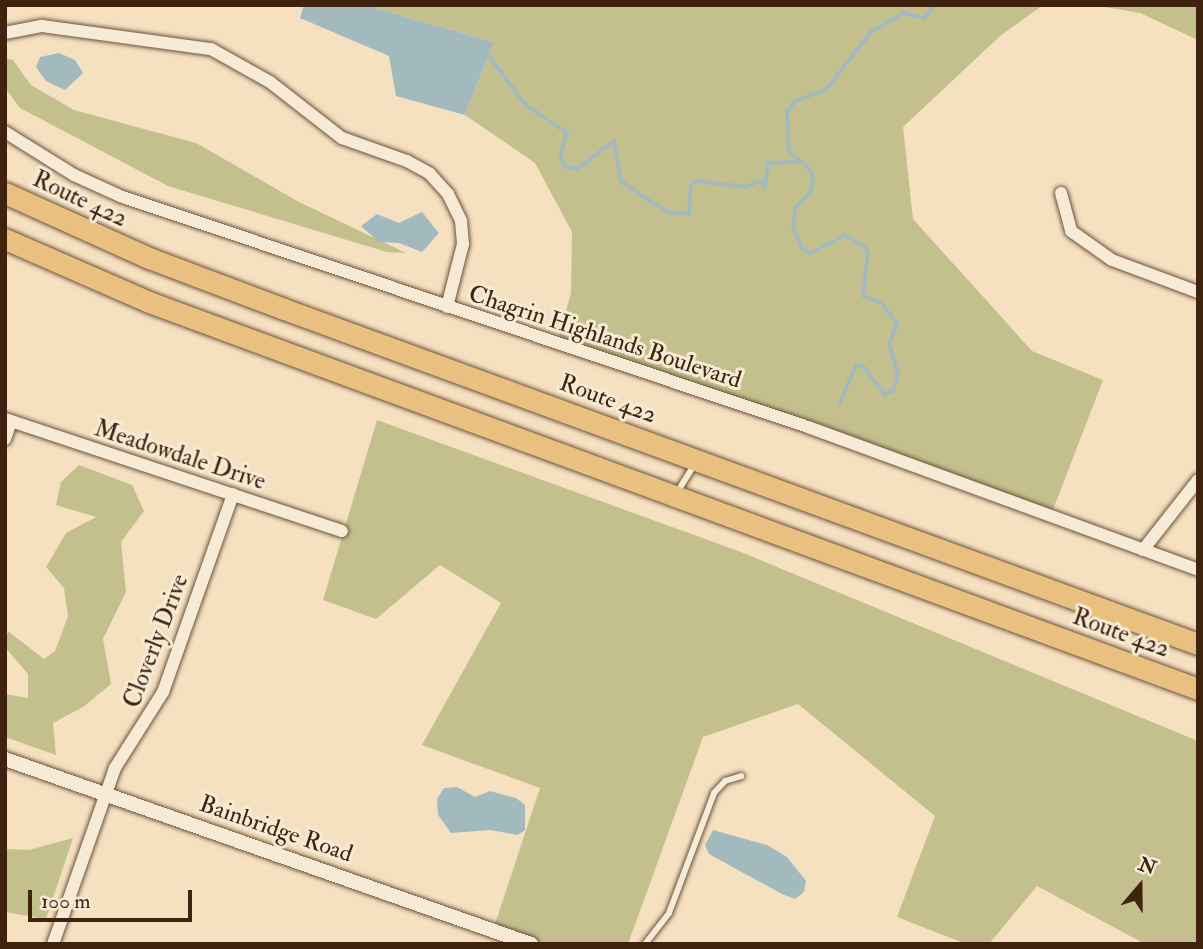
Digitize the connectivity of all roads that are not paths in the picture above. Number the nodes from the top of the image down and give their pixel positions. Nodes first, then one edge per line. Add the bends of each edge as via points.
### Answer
1 (5, 33) edge
2 (5, 132) edge
3 (5, 193) edge
4 (1061, 193) dead end
5 (5, 239) edge
6 (1198, 292) edge
7 (447, 307) junction
8 (8, 421) edge
9 (5, 439) edge
10 (697, 460) junction
11 (1198, 480) edge
12 (233, 494) junction
13 (674, 496) junction
14 (342, 531) dead end
15 (1143, 550) junction
16 (1198, 570) edge
17 (1198, 644) edge
18 (1198, 689) edge
19 (5, 759) edge
20 (741, 776) dead end
21 (106, 796) junction
22 (53, 944) edge
23 (531, 944) edge
24 (645, 944) edge

1 - 7 street via 42,26 211,49 270,82 342,138 430,174 449,194 461,221 463,244
2 - 7 street, Chagrin Highlands Boulevard via 74,175 120,196
3 - 10 highway, Route 422 via 149,258
4 - 6 street via 1071,231 1112,260
5 - 13 highway, Route 422 via 149,302
7 - 15 street, Chagrin Highlands Boulevard via 808,427
8 - 9 street
8 - 12 street, Meadowdale Drive
10 - 13 lane
10 - 17 highway, Route 422
11 - 15 street
12 - 14 street, Meadowdale Drive
12 - 21 street, Cloverly Drive via 163,692 145,725 124,748
13 - 18 highway, Route 422
15 - 16 street, Chagrin Highlands Boulevard
19 - 21 street, Bainbridge Road
20 - 24 lane via 725,781 714,793 669,913
21 - 22 street, Cloverly Drive
21 - 23 street, Bainbridge Road

